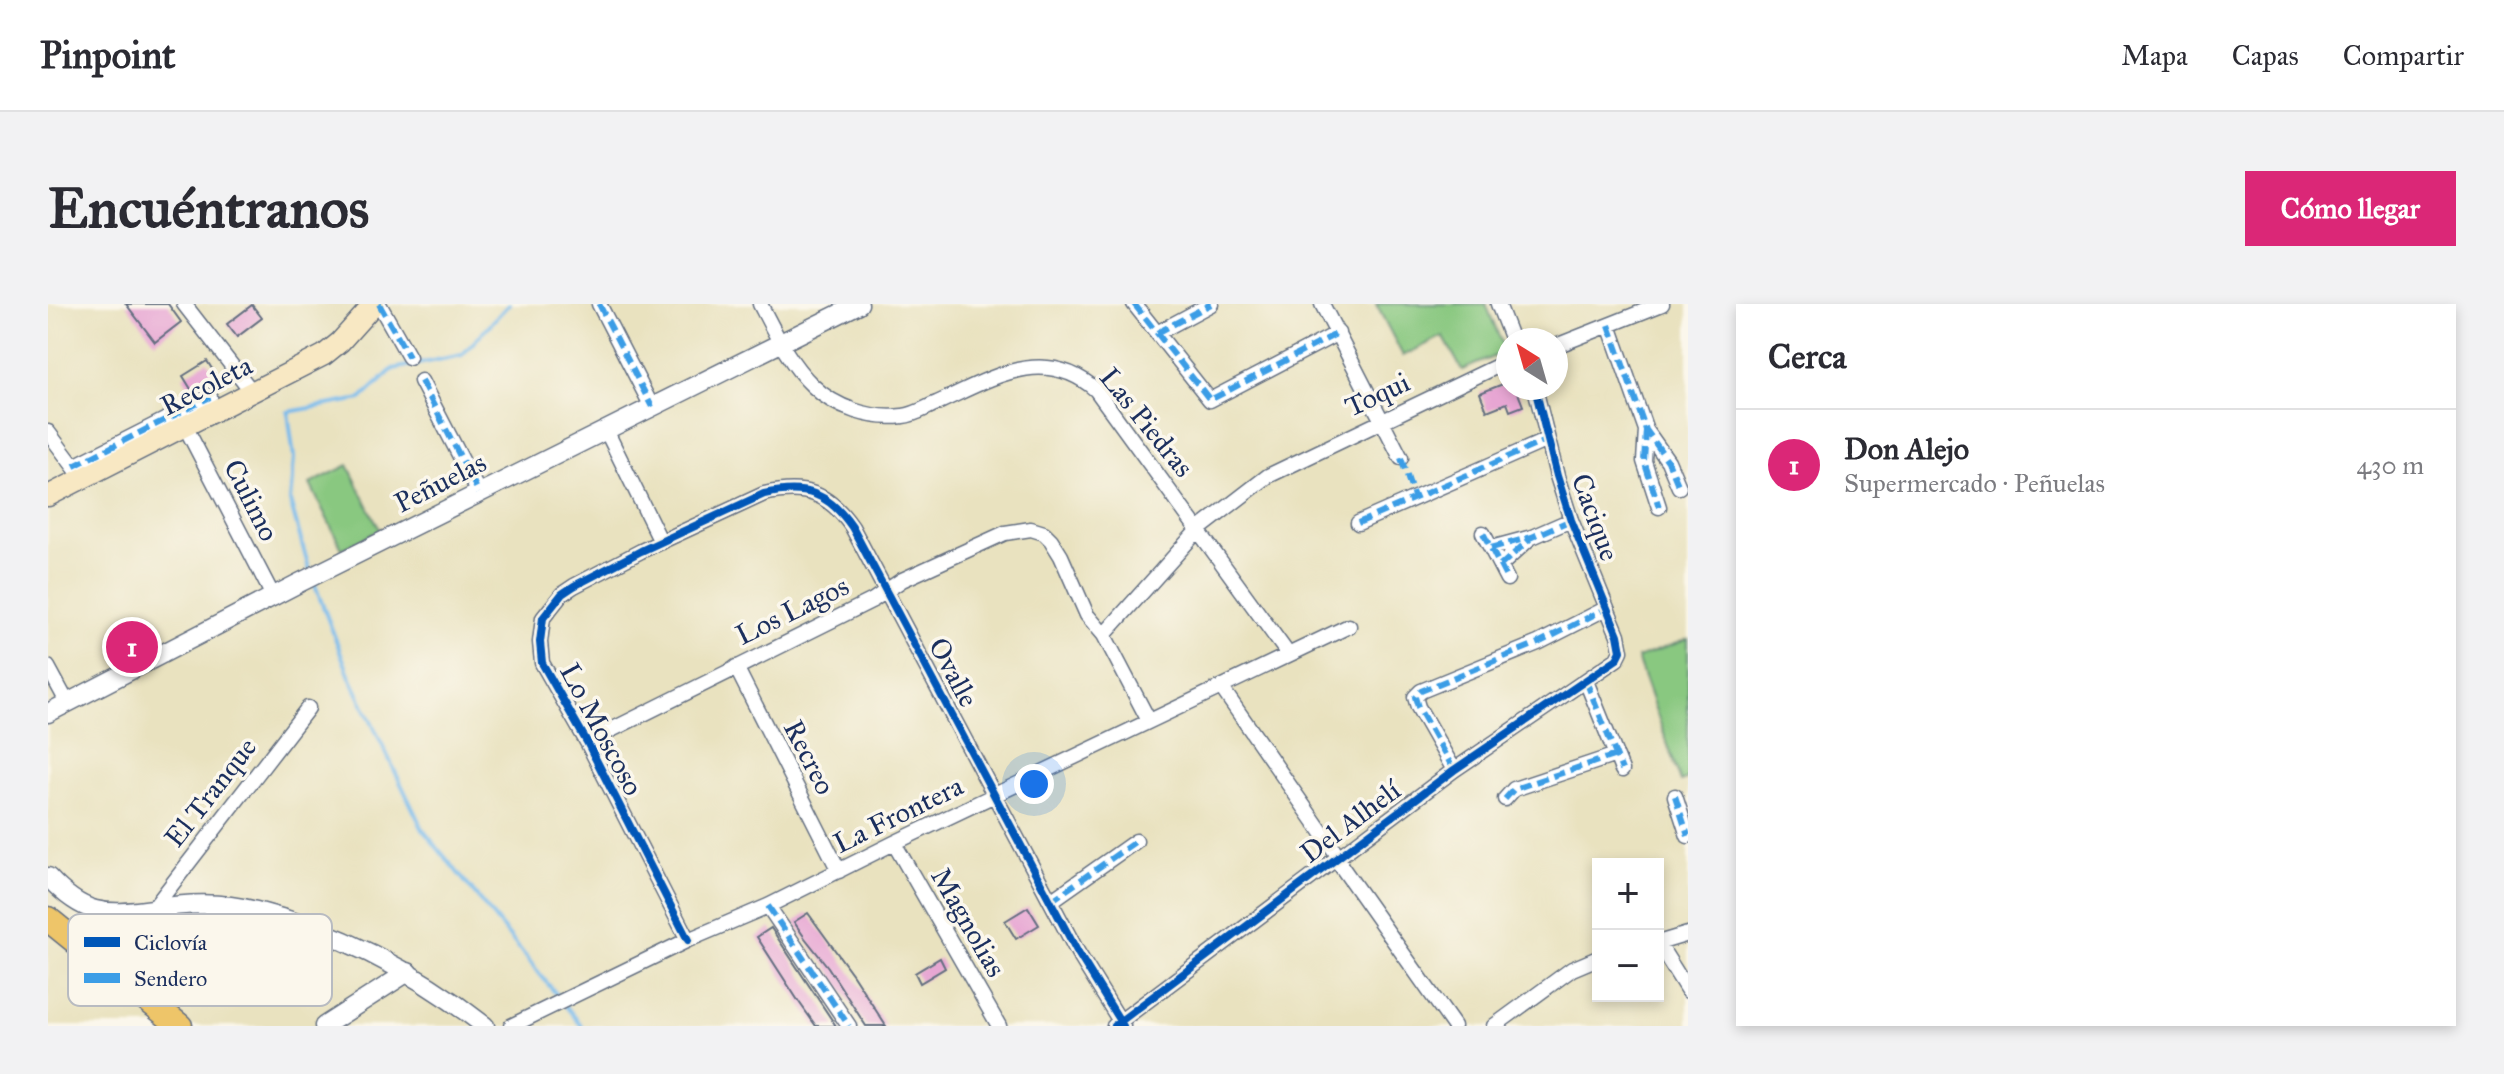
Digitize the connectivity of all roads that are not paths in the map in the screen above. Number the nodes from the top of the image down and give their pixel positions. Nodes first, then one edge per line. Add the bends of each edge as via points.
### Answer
1 (184, 304) edge
2 (376, 304) edge
3 (599, 304) edge
4 (760, 304) edge
5 (859, 304) edge
6 (1134, 304) edge
7 (1211, 304) edge
8 (1322, 304) edge
9 (1498, 304) edge
10 (1662, 304) edge
11 (1609, 325) junction
12 (1507, 328) edge
13 (1157, 333) junction
14 (1338, 333) junction
15 (1568, 341) edge
16 (780, 344) junction
17 (409, 357) dead end
18 (1496, 367) edge
19 (421, 381) dead end
20 (253, 393) junction
21 (210, 397) dead end
22 (1538, 400) edge
23 (652, 407) junction
24 (1383, 420) junction
25 (185, 426) junction
26 (606, 430) junction
27 (1646, 430) junction
28 (48, 432) edge
29 (1547, 440) junction
30 (1401, 458) dead end
31 (78, 472) junction
32 (1684, 486) edge
33 (479, 493) junction
34 (48, 496) edge
35 (1571, 520) junction
36 (1358, 523) dead end
37 (1198, 530) junction
38 (1483, 533) dead end
39 (1532, 537) junction
40 (661, 542) junction
41 (1491, 548) junction
42 (886, 591) junction
43 (274, 598) junction
44 (1607, 608) junction
45 (1349, 626) dead end
46 (1104, 635) junction
47 (1288, 654) junction
48 (1617, 659) joint
49 (48, 667) edge
50 (736, 667) junction
51 (1586, 681) junction
52 (1221, 687) junction
53 (67, 702) junction
54 (308, 708) dead end
55 (48, 713) edge
56 (1149, 721) junction
57 (1607, 731) junction
58 (587, 742) junction
59 (1616, 755) junction
60 (1592, 763) junction
61 (1454, 770) junction
62 (1622, 770) dead end
63 (994, 796) junction
64 (1675, 796) dead end
65 (1505, 799) dead end
66 (1688, 836) edge
67 (1136, 841) dead end
68 (894, 843) junction
69 (1339, 857) junction
70 (839, 871) junction
71 (48, 877) edge
72 (1051, 901) junction
73 (768, 906) junction
74 (153, 909) junction
75 (266, 914) edge
76 (48, 919) edge
77 (1688, 934) edge
78 (68, 935) edge
79 (332, 936) edge
80 (48, 937) edge
81 (688, 940) junction
82 (1664, 941) edge
83 (68, 953) edge
84 (1664, 953) edge
85 (1592, 961) edge
86 (408, 972) junction
87 (1688, 991) edge
88 (133, 1006) edge
89 (155, 1006) edge
90 (1119, 1024) edge
91 (158, 1026) edge
92 (180, 1026) edge
93 (324, 1026) edge
94 (485, 1026) edge
95 (511, 1026) edge
96 (849, 1026) edge
97 (999, 1026) edge
98 (1454, 1026) edge
99 (1494, 1026) edge

1 - 20 street
2 - 17 street
2 - 20 main road, Recoleta via 324,355
3 - 23 street
4 - 16 street, Las Piedras
5 - 16 street, Peñuelas
6 - 13 street
7 - 13 street
8 - 14 street
9 - 12 street
10 - 11 street
11 - 15 street
11 - 27 street
13 - 14 street via 1210,400
14 - 24 street
16 - 23 street, Peñuelas
16 - 37 street, Las Piedras via 812,386 830,400 855,412 882,416 905,416 1021,368 1044,367 1083,379
18 - 24 street, Toqui
19 - 33 street
20 - 25 main road, Recoleta
21 - 31 street, Recoleta
22 - 29 street, Cacique
23 - 26 street, Peñuelas
24 - 30 street
24 - 37 street, Toqui via 1268,476
25 - 31 main road, Recoleta
25 - 43 street, Culimo
26 - 33 street, Peñuelas
26 - 40 street
27 - 32 street
27 - 32 street via 1644,461 1657,501
28 - 31 street
29 - 35 street, Cacique
29 - 36 street
31 - 34 main road, Recoleta
33 - 43 street, Peñuelas
35 - 39 street
35 - 44 street, Cacique
37 - 46 street, Toqui
37 - 47 street, Las Piedras
38 - 41 street
39 - 41 street
39 - 41 street via 1504,573
40 - 42 street, Ovalle via 764,494 808,491 844,516
40 - 58 street, Lo Moscoso via 574,586 543,618 542,663
42 - 46 street, Los Lagos via 1005,533 1031,529 1051,540 1087,615
42 - 50 street, Los Lagos
42 - 63 street, Ovalle
43 - 53 street, Peñuelas
44 - 48 street, Cacique via 1618,635
44 - 61 street via 1415,697
45 - 47 street, La Frontera
46 - 56 street, Los Lagos
47 - 52 street, La Frontera
48 - 51 street, Del Alhelí
49 - 53 street
50 - 58 street, Los Lagos
50 - 70 street, Recreo
51 - 57 street
51 - 61 street, Del Alhelí
52 - 56 street, La Frontera
52 - 69 street
53 - 55 street, Peñuelas
54 - 74 street, El Tranque
56 - 63 street, La Frontera
57 - 59 street
57 - 60 street
58 - 81 street, Lo Moscoso
59 - 60 street
59 - 62 street
60 - 65 street via 1514,789
61 - 69 street, Del Alhelí
63 - 68 street, La Frontera
63 - 72 street, Ovalle
64 - 66 street
67 - 72 street
68 - 70 street, La Frontera
68 - 97 street, Magnolias
69 - 90 street, Del Alhelí
69 - 98 street
70 - 73 street, La Frontera
71 - 74 street via 66,897 106,913
72 - 90 street, Ovalle
73 - 81 street, La Frontera
73 - 96 street
74 - 75 street via 219,904
76 - 78 main road
77 - 82 street
79 - 86 street
80 - 83 main road
81 - 95 street, La Frontera
84 - 87 street
85 - 99 street via 1572,969
86 - 93 street
86 - 94 street
88 - 91 main road
89 - 92 main road

